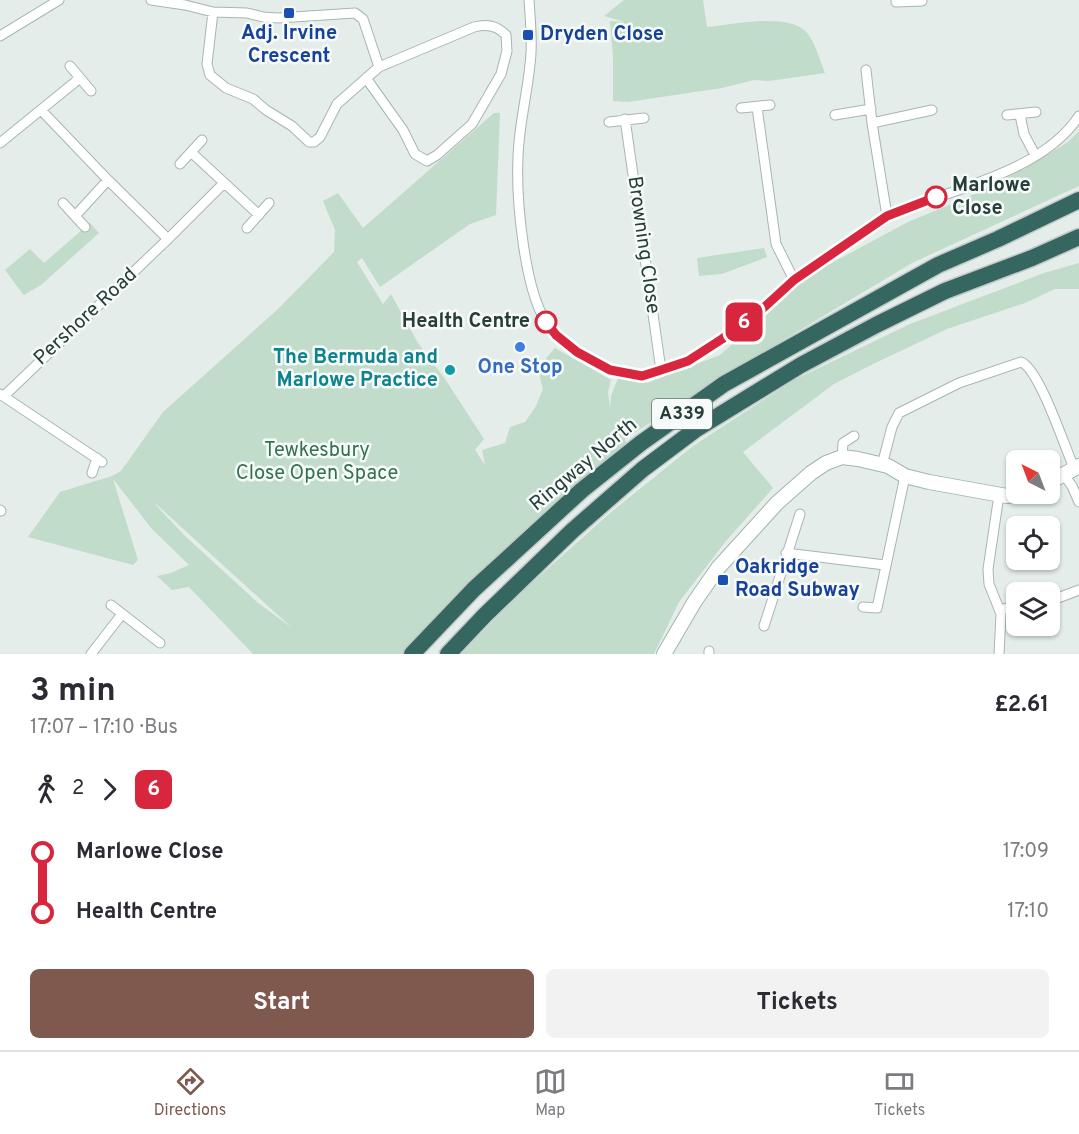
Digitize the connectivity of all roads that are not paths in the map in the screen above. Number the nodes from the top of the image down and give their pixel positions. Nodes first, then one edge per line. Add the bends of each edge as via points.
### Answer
1 (59, 0) edge
2 (151, 0) edge
3 (530, 0) edge
4 (896, 0) edge
5 (922, 1) edge
6 (185, 2) edge
7 (213, 12) junction
8 (0, 36) edge
9 (70, 66) dead end
10 (379, 67) junction
11 (866, 70) dead end
12 (80, 78) junction
13 (366, 78) junction
14 (91, 92) dead end
15 (770, 105) dead end
16 (757, 107) junction
17 (741, 108) dead end
18 (871, 109) junction
19 (41, 110) junction
20 (932, 110) dead end
21 (1036, 112) dead end
22 (835, 115) dead end
23 (1008, 115) dead end
24 (1020, 115) junction
25 (1079, 116) edge
26 (644, 118) dead end
27 (625, 119) junction
28 (609, 122) dead end
29 (872, 123) junction
30 (202, 140) dead end
31 (0, 143) edge
32 (192, 153) junction
33 (1035, 155) junction
34 (180, 164) dead end
35 (108, 180) junction
36 (224, 183) junction
37 (1079, 200) edge
38 (63, 203) dead end
39 (269, 203) dead end
40 (1079, 212) edge
41 (259, 215) junction
42 (75, 216) junction
43 (887, 216) junction
44 (85, 227) dead end
45 (248, 228) dead end
46 (1079, 237) edge
47 (168, 239) junction
48 (998, 239) junction
49 (1079, 249) edge
50 (1032, 258) junction
51 (794, 280) junction
52 (661, 370) junction
53 (2, 395) edge
54 (854, 436) dead end
55 (842, 457) junction
56 (882, 465) junction
57 (1072, 470) edge
58 (92, 473) dead end
59 (905, 476) junction
60 (999, 495) junction
61 (1006, 496) edge
62 (1079, 502) edge
63 (800, 514) dead end
64 (786, 553) junction
65 (885, 565) junction
66 (1079, 590) edge
67 (1060, 598) edge
68 (111, 605) dead end
69 (863, 607) dead end
70 (1006, 608) edge
71 (1000, 610) junction
72 (122, 614) junction
73 (764, 626) dead end
74 (159, 643) dead end
75 (91, 654) edge
76 (412, 654) edge
77 (448, 654) edge
78 (664, 654) edge
79 (999, 654) edge

1 - 8 street
2 - 6 street
3 - 52 street via 531,50 518,159 523,237 540,309 556,335 589,360 620,373 642,376
4 - 5 street
6 - 7 street
7 - 10 street via 279,18 356,13 363,19
7 - 13 street via 207,64 210,75 226,88 253,99 309,142 320,137 337,104
9 - 12 street
10 - 13 street
10 - 13 street via 474,27 486,24 506,35 507,51 501,74 472,124 427,161 416,153
11 - 18 street
12 - 14 street
12 - 19 street
15 - 16 street
16 - 17 street
16 - 51 street via 776,244
18 - 22 street
18 - 29 street
19 - 31 street
19 - 35 street
20 - 29 street
21 - 24 street
23 - 24 street
24 - 33 street
25 - 33 street via 1055,142
26 - 27 street
27 - 28 street
27 - 52 street, Browning Close
29 - 43 street
30 - 32 street
32 - 34 street
32 - 36 street
33 - 43 street via 966,188
35 - 42 street
35 - 47 street
36 - 41 street
36 - 47 street, Pershore Road
37 - 48 highway
38 - 42 street
39 - 41 street
40 - 48 highway, A339
41 - 45 street
42 - 44 street
43 - 51 street
46 - 50 highway, A339
47 - 53 street, Pershore Road
48 - 76 highway, Ringway North / A339 via 938,265 724,384 582,490 474,589
49 - 50 highway
50 - 77 highway, Ringway North / A339 via 945,291 876,325 801,365 695,430 572,531
51 - 52 street via 722,339 688,361
53 - 58 street via 99,460
54 - 55 street via 843,443
55 - 56 street
55 - 78 street via 811,473 756,524 709,579
56 - 57 street via 900,413 959,383 1021,362 1030,367 1038,380
56 - 59 street
57 - 62 street via 1072,486
59 - 60 street
59 - 65 street
60 - 61 street
60 - 71 street via 988,569 989,584
63 - 64 street
64 - 65 street
64 - 73 street
65 - 69 street via 877,608
66 - 67 street
68 - 72 street
70 - 71 street
71 - 79 street
72 - 74 street
72 - 75 street

